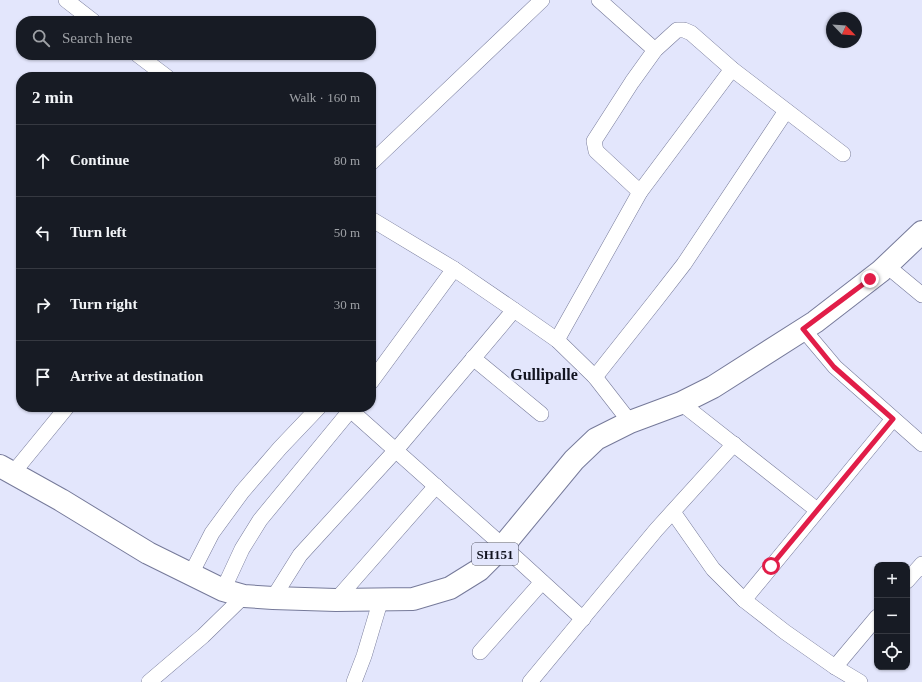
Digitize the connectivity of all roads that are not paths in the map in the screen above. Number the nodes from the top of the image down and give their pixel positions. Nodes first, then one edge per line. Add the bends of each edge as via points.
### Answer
1 (66, 0) edge
2 (542, 0) edge
3 (599, 0) edge
4 (87, 16) edge
5 (655, 50) junction
6 (145, 60) edge
7 (732, 69) junction
8 (160, 72) edge
9 (786, 111) junction
10 (843, 154) dead end
11 (376, 158) edge
12 (640, 192) junction
13 (376, 222) edge
14 (922, 232) edge
15 (886, 266) junction
16 (454, 269) junction
17 (922, 295) edge
18 (514, 310) junction
19 (803, 329) junction
20 (556, 340) junction
21 (473, 358) junction
22 (376, 375) edge
23 (595, 377) junction
24 (681, 403) junction
25 (62, 412) edge
26 (314, 412) edge
27 (347, 412) edge
28 (354, 412) edge
29 (541, 414) dead end
30 (893, 419) junction
31 (630, 422) junction
32 (734, 444) junction
33 (922, 444) edge
34 (396, 450) junction
35 (7, 469) edge
36 (436, 486) junction
37 (817, 510) junction
38 (673, 512) junction
39 (503, 546) junction
40 (922, 564) edge
41 (191, 574) junction
42 (910, 578) edge
43 (542, 582) junction
44 (223, 590) junction
45 (244, 596) junction
46 (272, 598) junction
47 (382, 599) junction
48 (336, 600) junction
49 (744, 600) junction
50 (583, 619) junction
51 (874, 621) edge
52 (480, 652) dead end
53 (835, 667) junction
54 (150, 682) edge
55 (354, 682) edge
56 (530, 682) edge
57 (860, 682) edge

1 - 4 street
2 - 11 street
3 - 5 street
5 - 7 street via 677,30 684,30 691,33
5 - 12 street via 594,141 596,151
6 - 8 street
7 - 9 street
7 - 12 street
9 - 10 street
9 - 23 street via 684,264
12 - 20 street
13 - 16 street
14 - 15 main road, SH151
15 - 17 street
15 - 19 main road, SH151
16 - 18 street
16 - 22 street
18 - 20 street
18 - 21 street
19 - 24 main road, SH151 via 713,387
19 - 30 street via 834,367
20 - 23 street
21 - 29 street
21 - 34 street
23 - 31 street
24 - 31 main road, SH151
24 - 32 street
25 - 35 street
26 - 41 street via 242,492 212,533
27 - 44 street via 260,520 242,549
28 - 34 street
30 - 33 street
30 - 37 street
31 - 39 main road, SH151 via 596,439 574,460
32 - 37 street
32 - 38 street
34 - 36 street
34 - 46 street via 300,555
35 - 41 main road, SH151 via 148,553
36 - 39 street
36 - 48 street
37 - 49 street
38 - 49 street via 713,569
38 - 50 street
39 - 43 street
39 - 47 main road, SH151 via 479,570 450,588 413,599
40 - 42 street
41 - 44 main road, SH151
43 - 50 street
43 - 52 street
44 - 45 main road, SH151
45 - 46 main road, SH151
45 - 54 street
46 - 48 main road, SH151
47 - 48 main road, SH151
47 - 55 street
49 - 53 street
50 - 56 street
51 - 53 street
53 - 57 street

